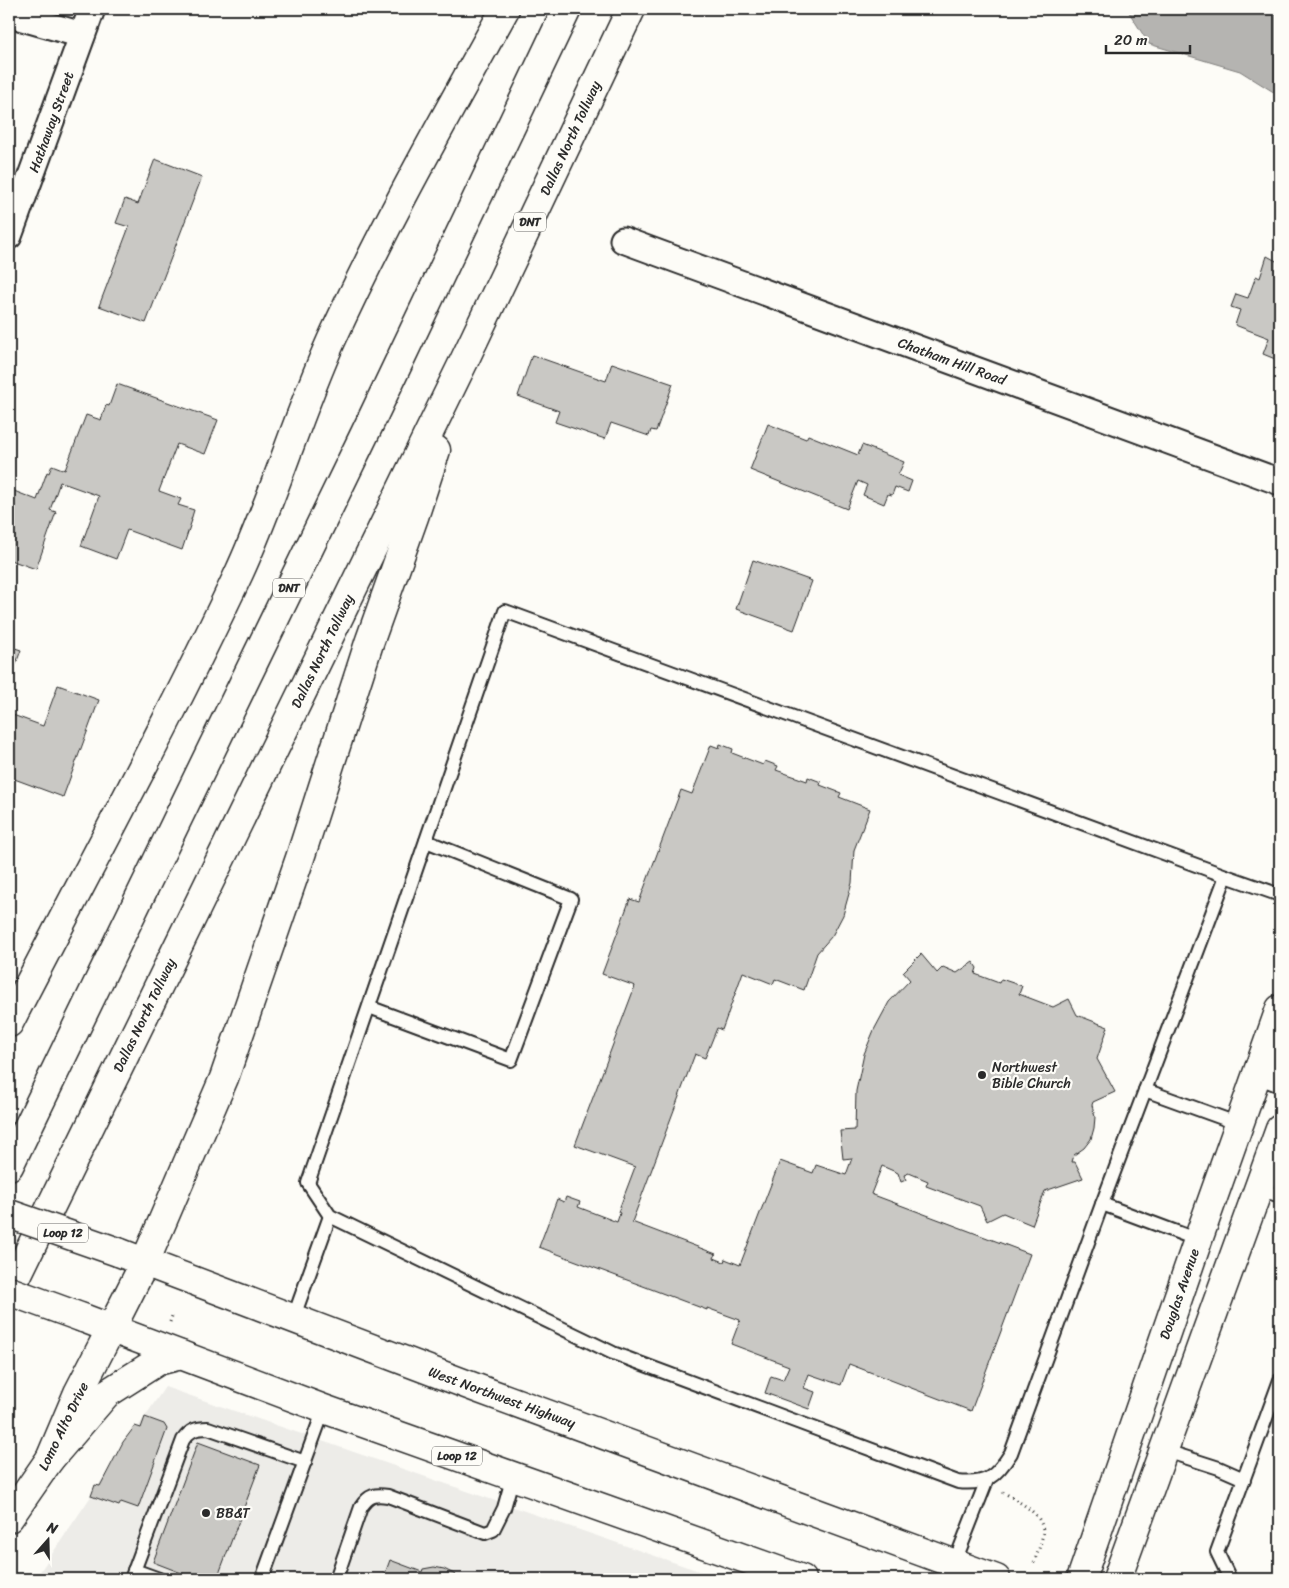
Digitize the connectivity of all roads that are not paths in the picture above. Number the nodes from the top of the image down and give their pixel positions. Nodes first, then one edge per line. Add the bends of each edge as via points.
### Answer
1 (92, 9) edge
2 (505, 9) edge
3 (567, 9) edge
4 (632, 9) edge
5 (9, 12) edge
6 (82, 36) junction
7 (9, 236) edge
8 (623, 240) dead end
9 (464, 361) junction
10 (1280, 482) edge
11 (426, 841) junction
12 (1226, 876) junction
13 (1280, 895) edge
14 (369, 1007) junction
15 (1280, 1009) edge
16 (9, 1023) edge
17 (1270, 1075) edge
18 (1145, 1090) junction
19 (1239, 1124) junction
20 (1278, 1146) edge
21 (9, 1166) edge
22 (1270, 1192) edge
23 (1102, 1204) junction
24 (9, 1214) edge
25 (330, 1216) junction
26 (1198, 1240) junction
27 (145, 1262) junction
28 (9, 1292) edge
29 (293, 1319) junction
30 (111, 1330) junction
31 (181, 1355) junction
32 (1280, 1380) edge
33 (324, 1409) junction
34 (1163, 1450) junction
35 (50, 1459) junction
36 (305, 1462) junction
37 (513, 1476) junction
38 (1244, 1479) junction
39 (987, 1480) junction
40 (9, 1518) edge
41 (952, 1572) edge
42 (133, 1575) edge
43 (159, 1579) edge
44 (262, 1579) edge
45 (336, 1579) edge
46 (802, 1579) edge
47 (996, 1579) edge
48 (1081, 1579) edge
49 (1117, 1579) edge
50 (1230, 1579) edge

1 - 6 street, Hathaway Street
2 - 16 main road via 371,259 331,341 270,500 236,578 188,679
3 - 21 main road, DNT via 368,428
4 - 9 main road, Dallas North Tollway / DNT
5 - 6 street
6 - 7 street, Hathaway Street
8 - 10 street, Chatham Hill Road
9 - 27 main road, Lomo Alto Drive via 224,1078
9 - 28 main road, Dallas North Tollway / DNT
11 - 12 lane via 505,611
11 - 14 lane
11 - 14 lane via 571,899 511,1060
12 - 13 lane
12 - 18 lane
14 - 25 lane via 308,1184
15 - 17 main road, Douglas Avenue
17 - 19 main road, Douglas Avenue
18 - 19 lane
18 - 23 lane
19 - 26 main road, Douglas Avenue
20 - 22 main road
22 - 34 main road
23 - 26 lane
23 - 39 lane via 1011,1453 1001,1469
24 - 27 main road, West Northwest Highway / Loop 12, bridge
25 - 29 lane
25 - 39 lane via 612,1354 958,1482 972,1484
26 - 48 main road, Douglas Avenue
27 - 29 main road, West Northwest Highway / Loop 12
27 - 30 main road, Lomo Alto Drive
28 - 30 main road, Loop 12, bridge
29 - 41 main road, West Northwest Highway / Loop 12
30 - 31 main road, Loop 12
30 - 35 main road, Lomo Alto Drive via 78,1393
31 - 33 main road, Loop 12
31 - 35 main road via 158,1361 106,1394
32 - 38 lane
33 - 36 lane
33 - 37 main road, Loop 12
34 - 38 lane
34 - 49 main road
35 - 40 main road, Lomo Alto Drive
36 - 42 lane via 208,1428 196,1428 188,1433
36 - 44 lane
37 - 45 lane via 504,1508 493,1530 485,1533 388,1496 366,1499
37 - 46 main road, Loop 12
38 - 50 lane via 1217,1552
39 - 41 lane
41 - 47 main road, West Northwest Highway / Loop 12
42 - 43 lane

